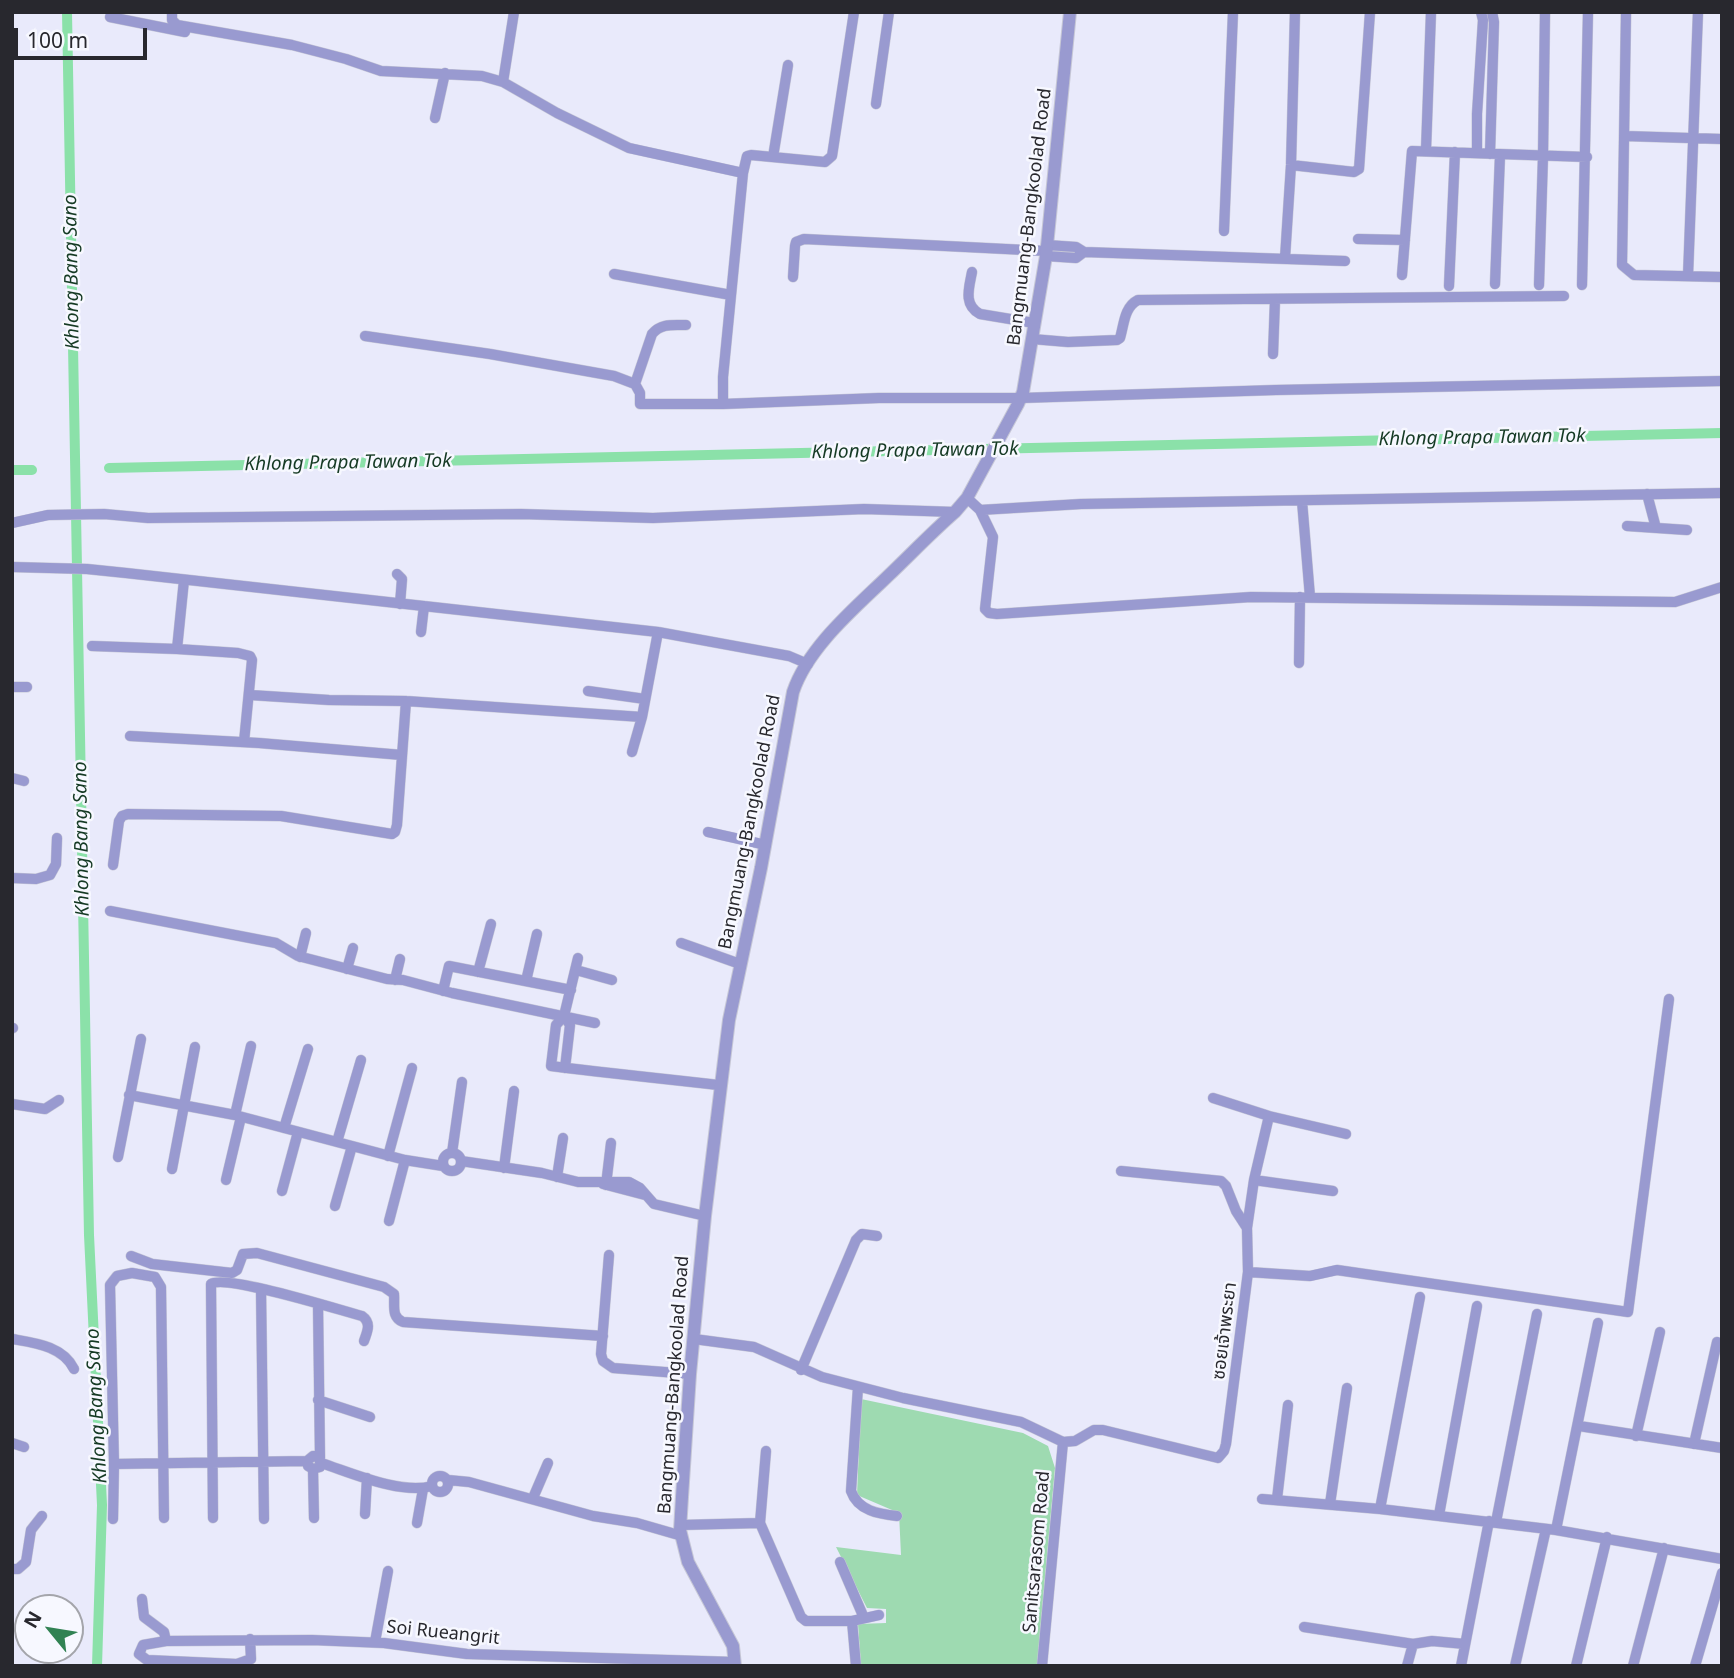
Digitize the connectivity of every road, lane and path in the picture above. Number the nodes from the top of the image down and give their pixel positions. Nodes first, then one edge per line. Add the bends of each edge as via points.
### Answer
1 (172, 12) edge
2 (514, 12) edge
3 (854, 12) edge
4 (889, 12) edge
5 (1070, 12) edge
6 (1233, 12) edge
7 (1295, 12) edge
8 (1370, 12) edge
9 (1431, 12) edge
10 (1481, 12) edge
11 (1492, 12) edge
12 (1545, 12) edge
13 (1588, 12) edge
14 (1626, 12) edge
15 (1698, 12) edge
16 (110, 18) dead end
17 (788, 65) dead end
18 (381, 71) junction
19 (1480, 72) junction
20 (445, 73) junction
21 (1493, 73) junction
22 (503, 82) junction
23 (876, 104) dead end
24 (435, 118) dead end
25 (1624, 136) junction
26 (1692, 137) junction
27 (1722, 139) edge
28 (1426, 150) junction
29 (1455, 152) junction
30 (1477, 153) junction
31 (1495, 154) junction
32 (1544, 156) junction
33 (1587, 157) junction
34 (773, 158) junction
35 (1291, 165) junction
36 (743, 173) junction
37 (1224, 231) dead end
38 (1359, 239) dead end
39 (1405, 240) junction
40 (1046, 251) junction
41 (1285, 258) junction
42 (1345, 261) dead end
43 (972, 272) dead end
44 (614, 274) dead end
45 (1402, 275) dead end
46 (1688, 276) junction
47 (793, 277) dead end
48 (1722, 277) edge
49 (1494, 284) dead end
50 (1539, 285) dead end
51 (1582, 285) dead end
52 (1449, 286) dead end
53 (731, 295) junction
54 (1564, 296) dead end
55 (1275, 300) junction
56 (1034, 323) junction
57 (686, 325) dead end
58 (365, 336) dead end
59 (1032, 339) junction
60 (1273, 354) dead end
61 (1722, 381) edge
62 (635, 384) junction
63 (1019, 401) junction
64 (723, 404) junction
65 (970, 493) junction
66 (1722, 493) edge
67 (1647, 494) junction
68 (1302, 501) junction
69 (980, 510) junction
70 (955, 512) junction
71 (12, 523) edge
72 (1627, 526) dead end
73 (1656, 528) junction
74 (1687, 530) dead end
75 (12, 567) edge
76 (397, 574) dead end
77 (184, 580) junction
78 (1722, 587) edge
79 (1305, 597) junction
80 (400, 604) junction
81 (424, 606) junction
82 (421, 632) dead end
83 (658, 632) junction
84 (92, 646) dead end
85 (177, 649) junction
86 (1299, 663) dead end
87 (808, 664) junction
88 (12, 687) edge
89 (27, 687) dead end
90 (588, 691) dead end
91 (250, 695) junction
92 (645, 699) junction
93 (407, 701) junction
94 (642, 716) junction
95 (130, 736) dead end
96 (244, 742) junction
97 (632, 752) dead end
98 (402, 755) junction
99 (12, 778) edge
100 (24, 781) dead end
101 (708, 832) dead end
102 (57, 838) dead end
103 (766, 845) junction
104 (113, 865) dead end
105 (12, 878) edge
106 (110, 911) dead end
107 (491, 925) dead end
108 (306, 933) dead end
109 (537, 934) dead end
110 (681, 943) dead end
111 (353, 948) dead end
112 (300, 957) junction
113 (578, 958) dead end
114 (400, 959) dead end
115 (740, 964) junction
116 (347, 969) junction
117 (576, 970) junction
118 (478, 972) junction
119 (395, 980) junction
120 (612, 980) dead end
121 (526, 981) junction
122 (571, 990) junction
123 (443, 991) junction
124 (1669, 999) dead end
125 (564, 1016) junction
126 (595, 1023) dead end
127 (141, 1039) dead end
128 (251, 1046) dead end
129 (195, 1047) dead end
130 (307, 1049) dead end
131 (361, 1060) dead end
132 (412, 1068) dead end
133 (565, 1068) junction
134 (462, 1082) dead end
135 (720, 1085) junction
136 (514, 1091) dead end
137 (129, 1095) junction
138 (1213, 1098) dead end
139 (60, 1100) dead end
140 (12, 1104) edge
141 (184, 1106) junction
142 (238, 1116) junction
143 (1269, 1116) junction
144 (284, 1128) junction
145 (298, 1132) junction
146 (1346, 1134) dead end
147 (563, 1138) dead end
148 (337, 1142) junction
149 (611, 1143) dead end
150 (352, 1146) junction
151 (452, 1153) junction
152 (388, 1156) junction
153 (117, 1157) dead end
154 (405, 1160) junction
155 (461, 1161) junction
156 (443, 1166) junction
157 (504, 1167) junction
158 (172, 1169) dead end
159 (1121, 1171) dead end
160 (557, 1177) junction
161 (226, 1180) dead end
162 (1254, 1180) junction
163 (604, 1182) junction
164 (282, 1191) dead end
165 (1333, 1191) dead end
166 (335, 1206) dead end
167 (705, 1216) junction
168 (389, 1221) dead end
169 (1247, 1228) junction
170 (877, 1236) dead end
171 (609, 1255) dead end
172 (131, 1256) dead end
173 (1248, 1272) junction
174 (261, 1289) junction
175 (1420, 1297) dead end
176 (318, 1304) junction
177 (1477, 1306) dead end
178 (1537, 1314) dead end
179 (1598, 1323) dead end
180 (1660, 1332) dead end
181 (603, 1336) junction
182 (12, 1339) edge
183 (694, 1339) junction
184 (364, 1341) dead end
185 (1717, 1342) dead end
186 (74, 1369) dead end
187 (801, 1370) junction
188 (690, 1374) junction
189 (858, 1387) junction
190 (1347, 1388) dead end
191 (318, 1400) junction
192 (1288, 1405) dead end
193 (370, 1417) dead end
194 (1579, 1426) junction
195 (1636, 1436) junction
196 (1063, 1442) junction
197 (12, 1443) edge
198 (1694, 1444) junction
199 (24, 1447) dead end
200 (1722, 1448) edge
201 (766, 1451) dead end
202 (263, 1461) junction
203 (548, 1462) dead end
204 (315, 1463) junction
205 (114, 1464) junction
206 (163, 1464) junction
207 (213, 1464) junction
208 (368, 1478) junction
209 (427, 1487) junction
210 (533, 1499) junction
211 (1262, 1499) dead end
212 (1277, 1499) junction
213 (1330, 1504) junction
214 (1380, 1509) junction
215 (365, 1514) dead end
216 (42, 1516) dead end
217 (897, 1516) dead end
218 (1439, 1516) junction
219 (164, 1518) dead end
220 (213, 1518) dead end
221 (314, 1518) dead end
222 (113, 1519) dead end
223 (264, 1519) dead end
224 (1492, 1522) junction
225 (417, 1523) dead end
226 (760, 1523) junction
227 (1551, 1529) junction
228 (681, 1530) junction
229 (1607, 1537) junction
230 (1664, 1548) junction
231 (1722, 1559) edge
232 (840, 1562) dead end
233 (12, 1569) edge
234 (388, 1572) dead end
235 (1722, 1573) edge
236 (142, 1599) dead end
237 (879, 1615) dead end
238 (864, 1618) junction
239 (852, 1621) junction
240 (1304, 1627) dead end
241 (250, 1639) junction
242 (166, 1640) junction
243 (375, 1642) junction
244 (1413, 1644) junction
245 (1465, 1644) junction
246 (606, 1662) edge
247 (735, 1664) edge
248 (856, 1666) edge
249 (1042, 1666) edge
250 (1407, 1666) edge
251 (1461, 1666) edge
252 (1515, 1666) edge
253 (1576, 1666) edge
254 (1633, 1666) edge
255 (1695, 1666) edge

1 - 18 street via 177,25 292,45
2 - 22 street
3 - 34 street via 832,156 825,162
4 - 23 street
5 - 40 street, Bangmuang-Bangkoolad Road
6 - 37 street
7 - 35 street
8 - 35 street via 1359,169
9 - 28 street
10 - 19 street
11 - 21 street
12 - 32 street
13 - 33 street
14 - 25 street
15 - 26 street
16 - 18 street via 284,47 362,71
17 - 34 street
18 - 20 street
19 - 21 street
19 - 30 street
20 - 22 street
20 - 24 street
21 - 31 street
22 - 36 street via 629,148
25 - 26 street
25 - 46 street via 1622,265 1634,275
26 - 27 street
26 - 46 street
28 - 29 street
28 - 39 street via 1410,153
29 - 30 street
29 - 52 street
30 - 31 street
31 - 32 street
31 - 49 street
32 - 33 street
32 - 50 street
33 - 51 street
34 - 36 street via 749,155
35 - 41 street
36 - 53 street
38 - 39 street
39 - 45 street
40 - 41 street via 1076,247 1084,252
40 - 47 street via 804,239 796,242
40 - 56 street, Bangmuang-Bangkoolad Road
41 - 42 street
43 - 56 street via 968,301 973,310
44 - 53 street
46 - 48 street
53 - 64 street
54 - 55 street
55 - 59 street via 1138,300 1131,303 1117,340
55 - 60 street
56 - 59 street, Bangmuang-Bangkoolad Road
57 - 62 street via 657,328
58 - 62 street via 570,367
59 - 63 street, Bangmuang-Bangkoolad Road
61 - 63 street via 1276,390
62 - 64 street via 640,404
63 - 64 street via 880,398
63 - 65 street, Bangmuang-Bangkoolad Road
65 - 69 street
65 - 70 street, Bangmuang-Bangkoolad Road
66 - 67 street
67 - 68 street
67 - 73 street
68 - 69 street
68 - 79 street
69 - 79 street via 993,537 985,604 989,613
70 - 71 street via 864,509 653,518 521,514 148,518 92,514 48,515
70 - 87 street, Bangmuang-Bangkoolad Road via 836,626
72 - 73 street
73 - 74 street
75 - 77 street via 87,569
76 - 80 street via 402,577
77 - 80 street
77 - 85 street
78 - 79 street via 1675,603
79 - 86 street
80 - 81 street
81 - 82 street
81 - 83 street
83 - 87 street via 789,656
83 - 92 street
84 - 85 street
85 - 91 street via 250,656
87 - 103 street, Bangmuang-Bangkoolad Road via 793,692
88 - 89 street
90 - 92 street
91 - 93 street
91 - 96 street
92 - 94 street
93 - 94 street
93 - 98 street
94 - 97 street
95 - 96 street
96 - 98 street
98 - 104 street via 397,829 392,834 281,816 128,814 119,821
99 - 100 street
101 - 103 street
102 - 105 street via 56,864 50,875
103 - 115 street, Bangmuang-Bangkoolad Road
106 - 112 street via 276,943
107 - 118 street
108 - 112 street
109 - 121 street
110 - 115 street
111 - 116 street
112 - 116 street
113 - 117 street
114 - 119 street
115 - 135 street, Bangmuang-Bangkoolad Road
116 - 119 street
117 - 120 street
117 - 122 street
118 - 121 street
118 - 123 street via 449,966
119 - 123 street
121 - 122 street
122 - 125 street
123 - 125 street
124 - 173 street, ซอยเจ้าพระยา via 1628,1312 1337,1270 1310,1276
125 - 126 street
125 - 133 street via 570,1025
125 - 133 street via 556,1025 551,1066
127 - 137 street
128 - 142 street
129 - 141 street
130 - 144 street
131 - 148 street
132 - 152 street
133 - 135 street
134 - 151 street
135 - 167 street, Bangmuang-Bangkoolad Road
136 - 157 street
137 - 141 street
137 - 153 street
138 - 143 street
139 - 140 street via 45,1109
141 - 142 street
141 - 158 street
142 - 144 street
142 - 161 street
143 - 146 street
143 - 162 street
144 - 145 street
145 - 148 street
145 - 164 street
147 - 160 street
148 - 150 street
149 - 163 street
150 - 152 street
150 - 166 street
151 - 155 street
151 - 156 street via 444,1157
152 - 154 street
154 - 156 street
154 - 168 street
155 - 156 street via 454,1171
155 - 157 street
157 - 160 street
159 - 169 street via 1221,1181
160 - 163 street
162 - 165 street
162 - 169 street
163 - 167 street via 628,1182 654,1204
167 - 183 street, Bangmuang-Bangkoolad Road
169 - 173 street
170 - 187 street via 862,1234 856,1240
171 - 181 street
172 - 181 street via 152,1264 232,1273 243,1254 257,1253 384,1287 394,1294 394,1312 403,1322
173 - 196 street, ซอยเจ้าพระยา via 1221,1455 1214,1458 1103,1430
174 - 176 street
174 - 202 street
174 - 207 street via 219,1280 210,1287
175 - 214 street
176 - 184 street via 365,1318
176 - 191 street
177 - 218 street
178 - 224 street
179 - 194 street
180 - 195 street
181 - 188 street via 603,1361 613,1368
182 - 186 street via 53,1349
183 - 187 street via 754,1347
183 - 188 street, Bangmuang-Bangkoolad Road
185 - 198 street
187 - 189 street
188 - 228 street, Bangmuang-Bangkoolad Road
189 - 196 street via 1021,1422
189 - 217 street via 851,1492 868,1510
190 - 213 street
191 - 193 street
191 - 204 street
192 - 212 street
194 - 195 street
194 - 227 street
195 - 198 street
196 - 249 street, Sanitsarasom Road
197 - 199 street
198 - 200 street
201 - 226 street
202 - 204 street
202 - 207 street
202 - 223 street
203 - 210 street
204 - 208 street
204 - 221 street
205 - 206 street
205 - 206 street via 110,1285 117,1276 132,1273 155,1277 161,1287
205 - 222 street
206 - 207 street
206 - 219 street
207 - 220 street
208 - 209 street
208 - 215 street
209 - 210 street via 445,1491 448,1480 470,1482
209 - 225 street
210 - 228 street via 593,1516
211 - 212 street
212 - 213 street
213 - 214 street
214 - 218 street
216 - 233 street via 31,1530 26,1562
218 - 224 street
224 - 227 street
224 - 245 street
226 - 228 street
226 - 239 street via 801,1617 806,1622
227 - 229 street
227 - 252 street
228 - 247 street, Bangmuang-Bangkoolad Road via 688,1562 733,1646
229 - 230 street
229 - 253 street
230 - 231 street
230 - 254 street
232 - 238 street
234 - 243 street
235 - 255 street
236 - 242 street via 144,1617 161,1629
237 - 238 street
238 - 239 street
239 - 248 street
240 - 244 street
241 - 242 street, Soi Rueangrit
241 - 242 street, Soi Rueangrit via 251,1659 237,1664 146,1660 139,1654 148,1643
241 - 243 street, Soi Rueangrit
243 - 246 street, Soi Rueangrit via 456,1653
244 - 245 street
244 - 250 street
245 - 251 street
246 - 247 street, Soi Rueangrit

